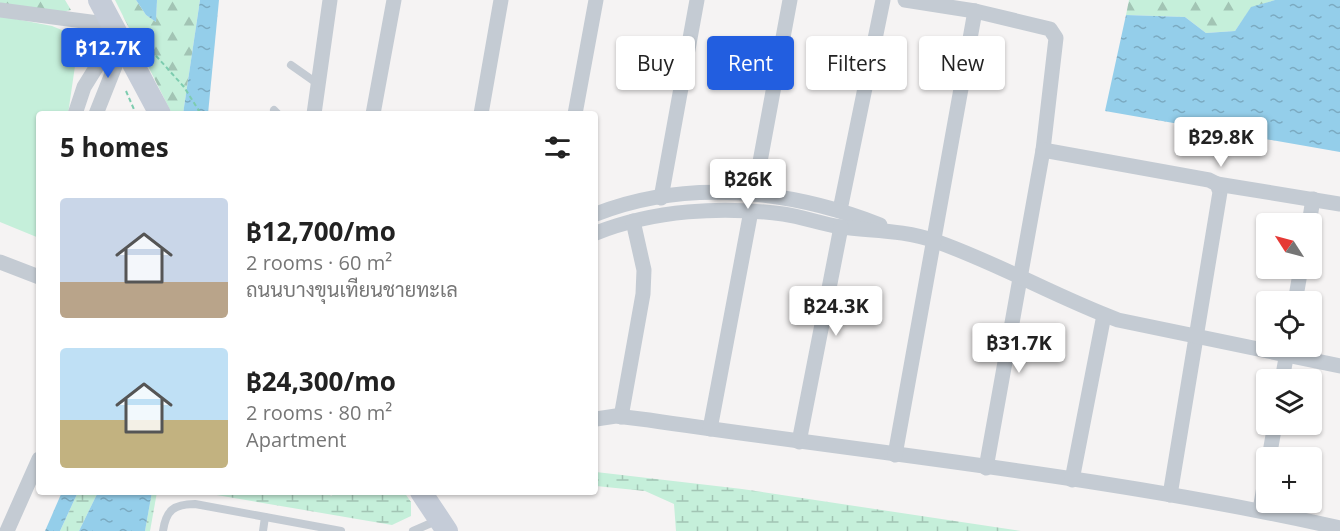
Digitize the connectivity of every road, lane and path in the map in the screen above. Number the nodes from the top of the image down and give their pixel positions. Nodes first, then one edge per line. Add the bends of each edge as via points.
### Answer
1 (99, 0) edge
2 (330, 0) edge
3 (394, 0) edge
4 (501, 0) edge
5 (596, 0) edge
6 (697, 0) edge
7 (790, 0) edge
8 (882, 0) edge
9 (905, 0) edge
10 (0, 10) edge
11 (975, 11) junction
12 (122, 35) junction
13 (291, 65) dead end
14 (318, 84) junction
15 (126, 92) dead end
16 (76, 111) edge
17 (97, 111) edge
18 (135, 111) edge
19 (159, 111) edge
20 (199, 111) edge
21 (314, 111) edge
22 (374, 111) edge
23 (482, 111) edge
24 (576, 111) edge
25 (1043, 150) junction
26 (1217, 184) junction
27 (754, 194) junction
28 (661, 198) junction
29 (1313, 199) junction
30 (1340, 204) edge
31 (840, 210) junction
32 (751, 211) junction
33 (1311, 213) edge
34 (598, 214) edge
35 (633, 221) junction
36 (841, 227) junction
37 (598, 232) edge
38 (897, 232) junction
39 (933, 240) junction
40 (0, 262) edge
41 (1020, 274) junction
42 (36, 276) edge
43 (1104, 315) junction
44 (1197, 336) junction
45 (1256, 346) edge
46 (1308, 357) edge
47 (1340, 366) edge
48 (621, 417) junction
49 (598, 419) edge
50 (710, 429) junction
51 (799, 442) junction
52 (895, 455) junction
53 (36, 466) edge
54 (986, 468) junction
55 (1072, 480) junction
56 (423, 495) edge
57 (1170, 495) junction
58 (1256, 509) edge
59 (1273, 513) edge
60 (265, 517) junction
61 (444, 525) edge
62 (1340, 528) edge
63 (8, 531) edge
64 (163, 531) edge
65 (263, 531) edge
66 (341, 531) edge
67 (413, 531) edge

1 - 12 main road
2 - 14 street
3 - 22 street
4 - 23 street
5 - 24 street
6 - 28 street
7 - 27 street
8 - 31 street
9 - 11 street
10 - 12 street
11 - 25 street via 1054,33
11 - 39 street
12 - 16 street via 84,87
12 - 17 street
12 - 19 main road
12 - 20 path via 184,87
13 - 14 lane
14 - 21 street
15 - 18 path
25 - 26 street
25 - 41 street
26 - 29 street
26 - 44 street via 1220,192
27 - 28 street via 696,193
27 - 31 street
28 - 34 street
29 - 30 street
29 - 33 street
31 - 38 street
32 - 35 street via 699,211
32 - 36 street
32 - 50 street
35 - 37 street
35 - 48 street via 644,270 643,294
36 - 38 street
36 - 51 street
38 - 39 street
39 - 41 street
39 - 52 street
40 - 42 street
41 - 43 street
41 - 54 street
43 - 44 street
43 - 55 street
44 - 45 street
44 - 57 street
46 - 47 street
48 - 49 street
48 - 50 street
50 - 51 street
51 - 52 street
52 - 54 street
53 - 63 street
54 - 55 street
55 - 57 street
56 - 61 main road
57 - 58 street
59 - 62 street
60 - 64 lane via 178,504 169,510
60 - 65 lane
60 - 66 lane
61 - 67 lane

